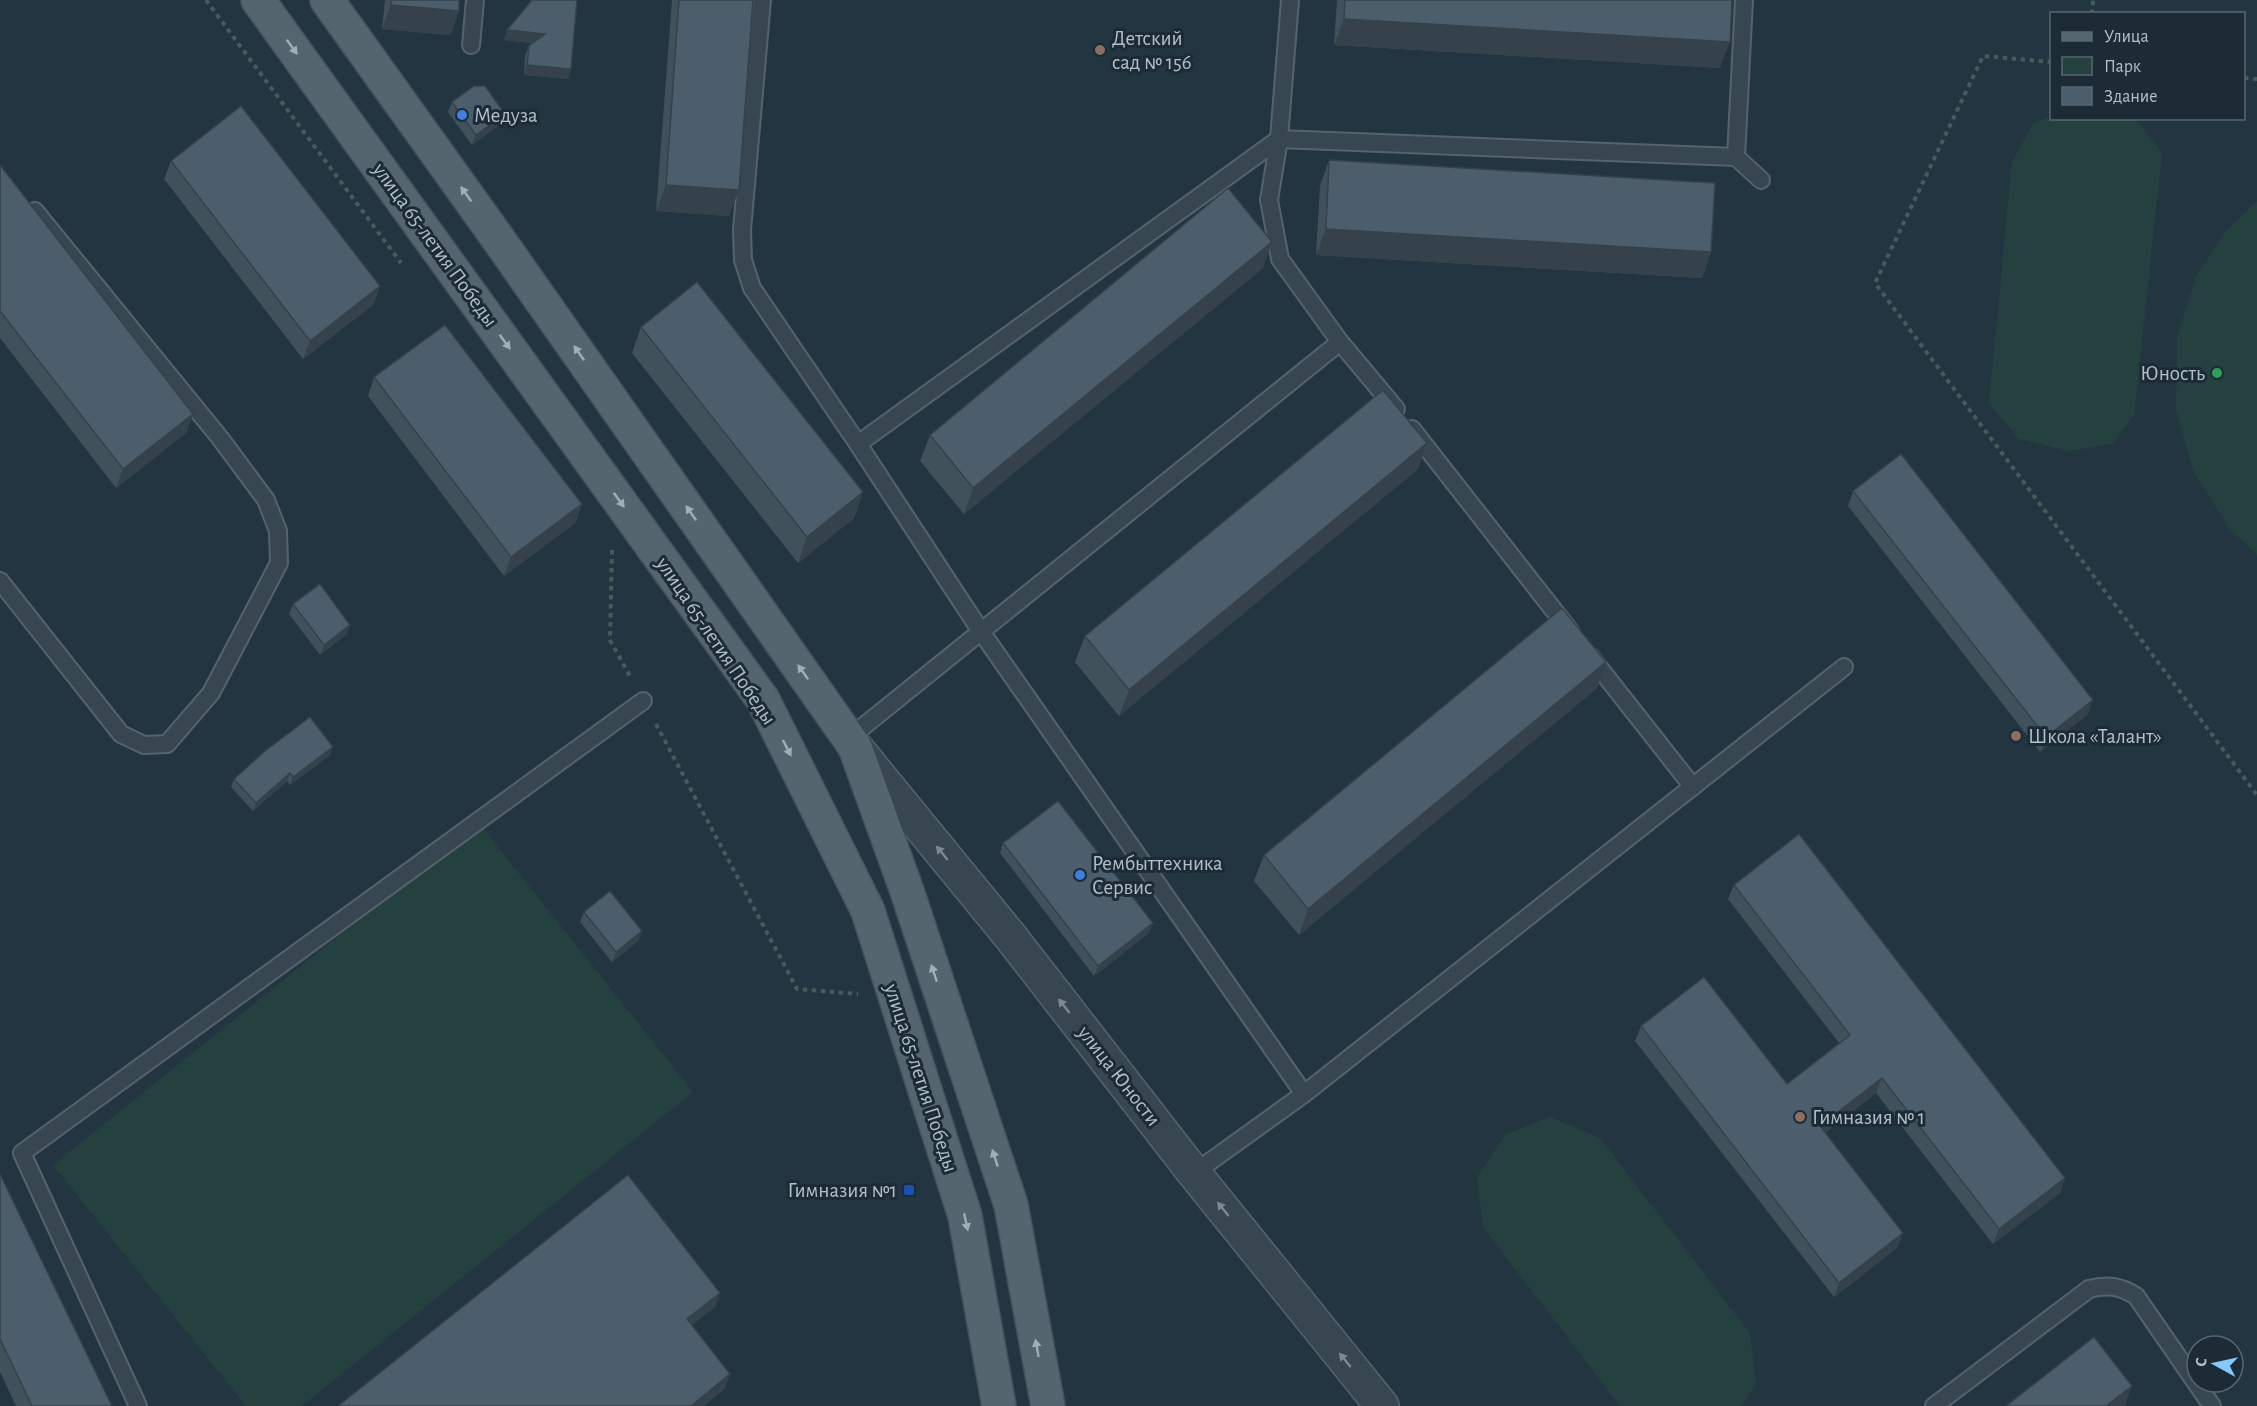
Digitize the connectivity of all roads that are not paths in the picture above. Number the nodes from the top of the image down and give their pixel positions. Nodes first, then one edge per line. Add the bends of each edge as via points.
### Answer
1 (258, 0) edge
2 (327, 0) edge
3 (475, 0) edge
4 (762, 0) edge
5 (1290, 0) edge
6 (1744, 0) edge
7 (471, 45) dead end
8 (1279, 139) junction
9 (1736, 156) junction
10 (1761, 180) dead end
11 (23, 196) edge
12 (1340, 342) junction
13 (858, 444) junction
14 (0, 581) edge
15 (980, 630) junction
16 (1844, 667) dead end
17 (644, 701) road end
18 (852, 742) junction
19 (1693, 787) junction
20 (1304, 1094) junction
21 (1194, 1173) junction
22 (138, 1406) edge
23 (999, 1406) edge
24 (1048, 1406) edge
25 (1382, 1406) edge
26 (1934, 1406) edge
27 (2212, 1406) edge

1 -> 23 main road, улица 65-летия Победы via 763,700 868,911 965,1216
18 -> 2 main road
3 - 7 lane
4 - 13 lane via 742,230 743,260 752,288
5 - 8 lane
6 - 9 lane
8 - 9 lane
8 - 12 lane via 1269,200 1280,259
8 - 13 lane
9 - 10 lane
11 - 14 lane via 266,500 278,531 279,563 212,693 167,744 144,745 121,734
12 - 15 lane
12 - 19 lane
13 - 15 lane
15 - 18 lane
15 - 20 lane
16 - 19 lane
17 - 22 lane via 22,1153
21 -> 18 street, улица Юности via 1010,936
24 -> 18 main road via 1011,1205 907,891
19 - 20 lane
20 - 21 lane
25 -> 21 street, улица Юности
26 - 27 lane via 2089,1289 2101,1286 2124,1289 2136,1296

